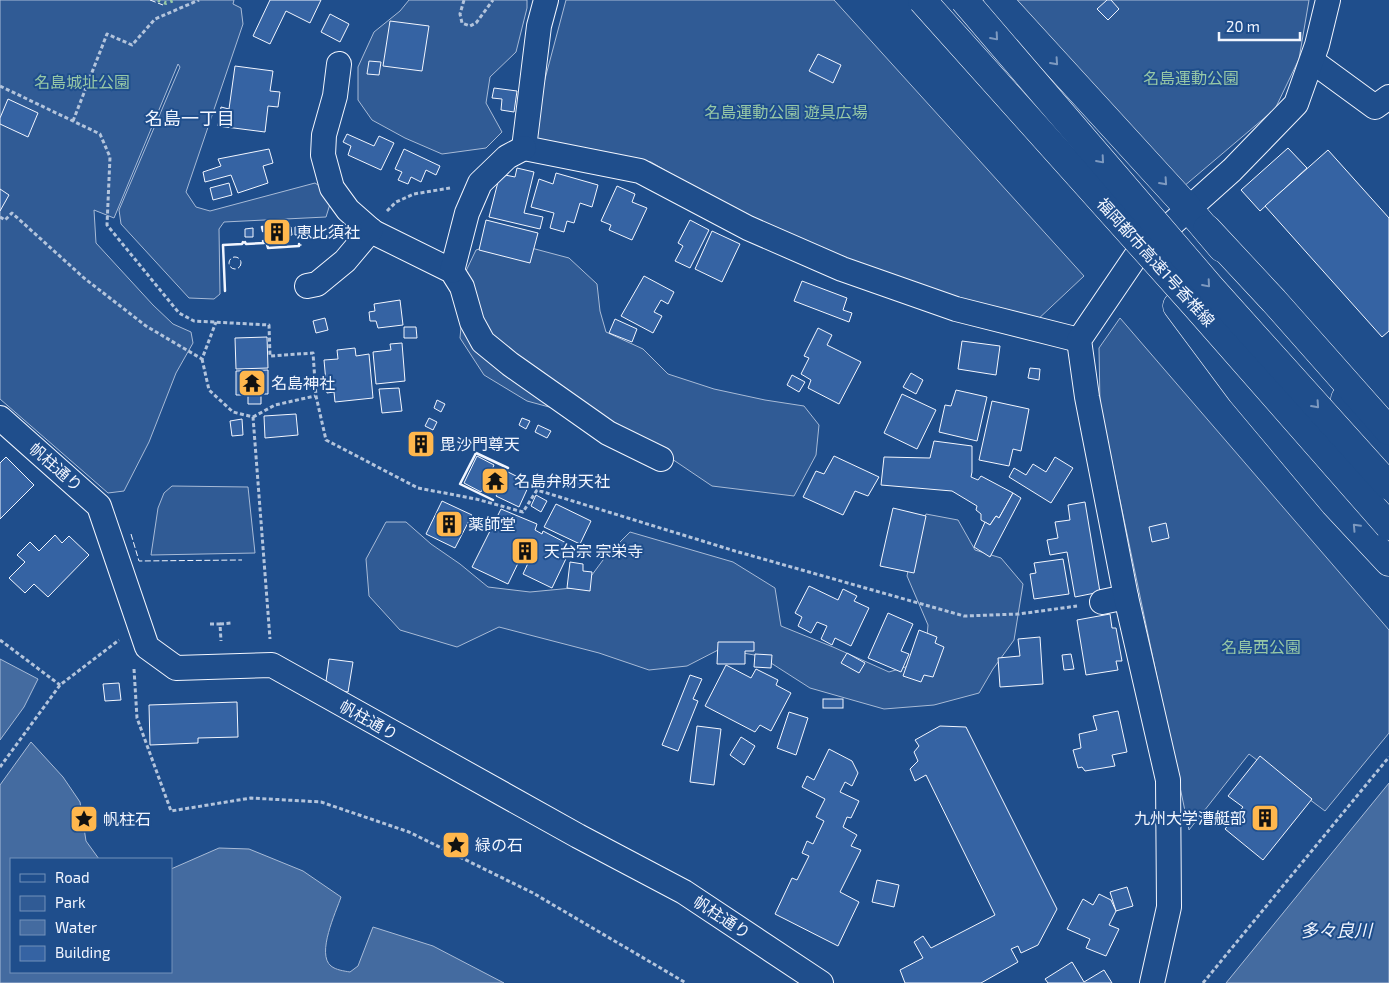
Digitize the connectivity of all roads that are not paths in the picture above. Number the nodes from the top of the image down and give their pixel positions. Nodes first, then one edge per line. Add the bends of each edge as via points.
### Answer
1 (546, 0) edge
2 (914, 0) edge
3 (922, 0) edge
4 (964, 0) edge
5 (998, 0) edge
6 (1328, 0) edge
7 (1312, 61) junction
8 (340, 64) dead end
9 (1389, 97) edge
10 (524, 148) junction
11 (1189, 209) junction
12 (1207, 229) junction
13 (371, 230) junction
14 (1136, 256) junction
15 (452, 271) junction
16 (307, 286) dead end
17 (1177, 306) junction
18 (1079, 340) junction
19 (0, 418) edge
20 (1389, 431) edge
21 (1389, 454) edge
22 (661, 459) dead end
23 (1389, 486) edge
24 (1389, 520) edge
25 (1389, 526) edge
26 (1389, 562) edge
27 (1126, 597) junction
28 (1102, 602) road end
29 (822, 983) edge
30 (1152, 983) edge

1 - 10 street via 538,26
2 - 14 main road
3 - 25 main road, 福岡都市高速1号香椎線, bridge
4 -> 23 main road, 福岡都市高速1号香椎線, bridge via 1211,288
5 -> 11 main road
6 - 7 street
7 - 9 street via 1375,107
7 - 11 street via 1296,104
8 - 13 street via 324,135 323,155 332,188 348,210
10 - 15 street via 507,157 480,183 467,213
10 - 18 street via 640,171 748,228 842,269 956,309
11 - 12 main road
11 - 14 street
12 - 20 main road
12 - 21 main road
13 - 15 street
13 - 16 street via 344,261 317,284
14 - 17 main road
14 - 18 street
15 - 22 street via 462,287 472,322 483,342 608,432
17 - 24 main road
26 -> 17 main road via 1241,392
18 - 27 street
19 - 29 street, 帆柱通り via 99,506 135,628 147,647 176,668 272,665 684,892
27 - 28 street
27 - 30 street via 1168,780 1169,907

